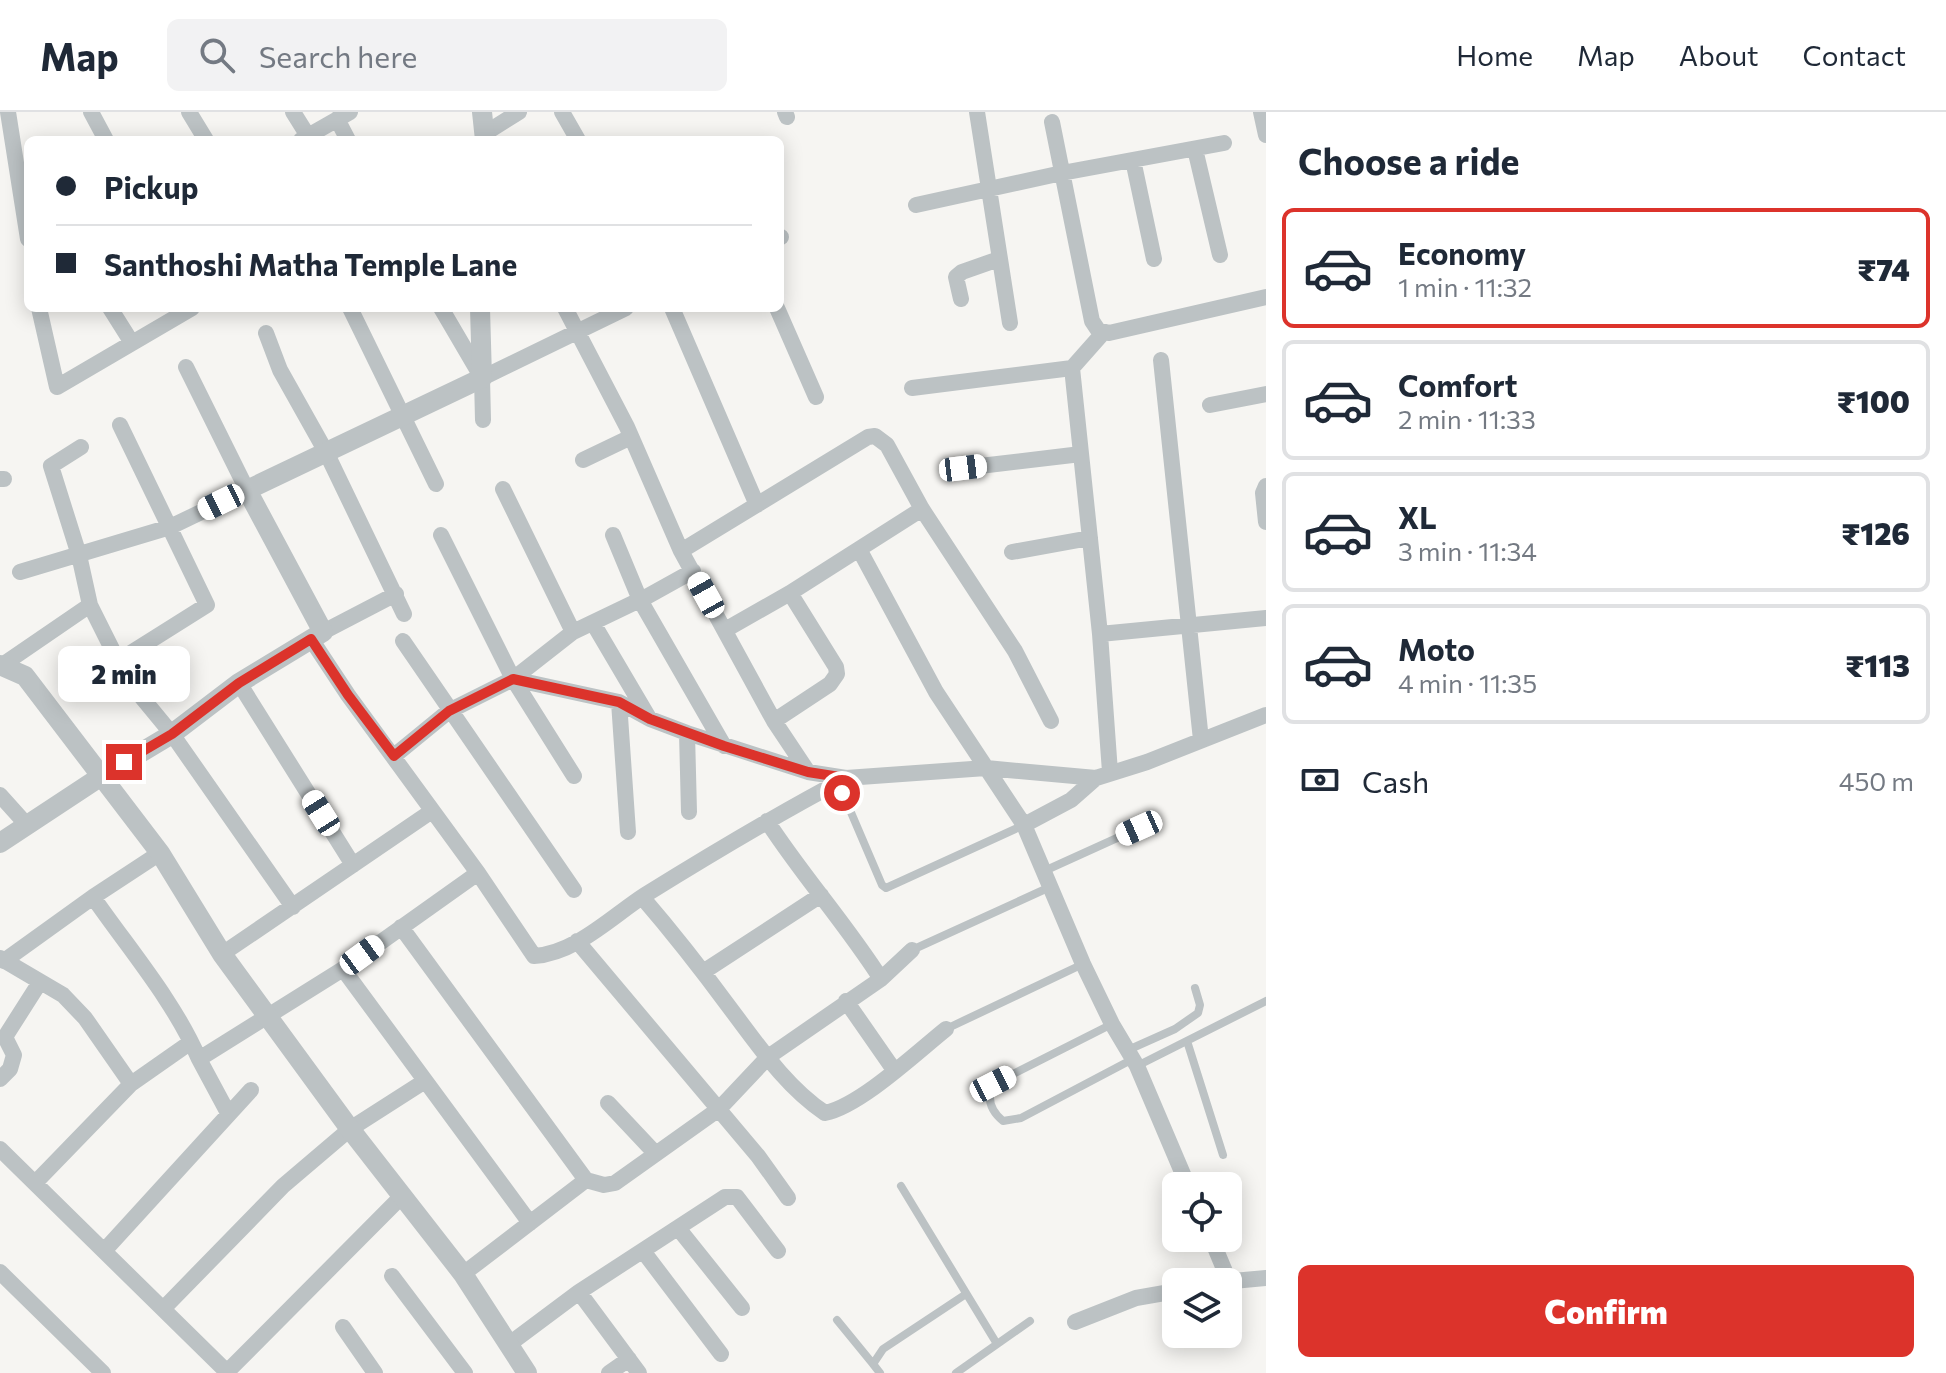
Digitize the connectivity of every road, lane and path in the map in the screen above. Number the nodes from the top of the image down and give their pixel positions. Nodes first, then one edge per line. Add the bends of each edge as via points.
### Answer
1 (8, 112) edge
2 (189, 112) edge
3 (293, 112) edge
4 (519, 112) edge
5 (562, 112) edge
6 (977, 112) edge
7 (1261, 112) edge
8 (94, 113) edge
9 (343, 116) edge
10 (1052, 122) dead end
11 (482, 123) edge
12 (1266, 135) edge
13 (104, 136) edge
14 (204, 136) edge
15 (303, 136) edge
16 (308, 136) edge
17 (347, 136) edge
18 (576, 136) edge
19 (1224, 143) dead end
20 (1195, 149) junction
21 (1133, 160) junction
22 (1062, 173) junction
23 (988, 190) junction
24 (916, 205) dead end
25 (24, 214) edge
26 (1220, 255) dead end
27 (999, 259) junction
28 (1154, 259) dead end
29 (1266, 297) edge
30 (961, 299) dead end
31 (40, 312) edge
32 (113, 312) edge
33 (185, 312) edge
34 (352, 312) edge
35 (443, 312) edge
36 (480, 312) edge
37 (567, 312) edge
38 (618, 312) edge
39 (674, 312) edge
40 (779, 312) edge
41 (1010, 323) dead end
42 (577, 332) junction
43 (266, 333) dead end
44 (1103, 333) junction
45 (132, 343) junction
46 (1161, 360) dead end
47 (186, 367) dead end
48 (1072, 368) junction
49 (482, 378) junction
50 (912, 388) dead end
51 (1266, 394) edge
52 (816, 397) dead end
53 (1210, 405) dead end
54 (403, 415) junction
55 (483, 420) dead end
56 (120, 425) dead end
57 (631, 437) junction
58 (81, 447) dead end
59 (326, 452) junction
60 (1081, 454) junction
61 (583, 460) dead end
62 (963, 468) dead end
63 (436, 484) dead end
64 (1266, 486) edge
65 (503, 489) dead end
66 (247, 490) junction
67 (757, 505) junction
68 (922, 509) junction
69 (1266, 522) edge
70 (170, 527) junction
71 (441, 535) dead end
72 (613, 535) dead end
73 (1090, 538) junction
74 (859, 549) junction
75 (681, 551) junction
76 (1012, 552) dead end
77 (79, 555) junction
78 (693, 571) junction
79 (20, 572) dead end
80 (790, 593) junction
81 (396, 594) junction
82 (640, 600) junction
83 (90, 605) junction
84 (404, 614) dead end
85 (1266, 618) edge
86 (593, 623) junction
87 (1188, 626) junction
88 (725, 630) junction
89 (573, 632) junction
90 (1100, 634) junction
91 (317, 635) junction
92 (403, 641) dead end
93 (118, 661) junction
94 (0, 666) edge
95 (513, 679) junction
96 (239, 683) junction
97 (619, 702) junction
98 (449, 711) junction
99 (1266, 715) edge
100 (650, 719) junction
101 (774, 721) junction
102 (1051, 721) dead end
103 (687, 733) junction
104 (172, 734) junction
105 (1201, 740) junction
106 (724, 746) junction
107 (394, 756) junction
108 (986, 768) junction
109 (808, 772) junction
110 (1103, 775) junction
111 (574, 776) dead end
112 (100, 777) junction
113 (842, 780) junction
114 (0, 795) edge
115 (432, 811) junction
116 (689, 812) dead end
117 (767, 821) junction
118 (26, 824) junction
119 (1024, 825) junction
120 (1139, 828) dead end
121 (628, 832) dead end
122 (0, 843) edge
123 (160, 853) junction
124 (353, 865) junction
125 (478, 873) junction
126 (1046, 879) junction
127 (574, 890) dead end
128 (821, 895) junction
129 (93, 897) junction
130 (642, 897) junction
131 (293, 907) junction
132 (401, 927) junction
133 (577, 941) junction
134 (912, 950) joint
135 (222, 954) junction
136 (2, 960) edge
137 (1083, 964) junction
138 (343, 969) junction
139 (703, 972) junction
140 (881, 979) junction
141 (40, 982) junction
142 (1195, 988) dead end
143 (846, 1001) junction
144 (1266, 1001) edge
145 (268, 1016) junction
146 (1112, 1024) junction
147 (946, 1029) joint
148 (1187, 1041) junction
149 (191, 1042) junction
150 (768, 1057) junction
151 (199, 1059) junction
152 (1132, 1059) junction
153 (894, 1070) junction
154 (0, 1079) edge
155 (425, 1081) junction
156 (131, 1084) junction
157 (251, 1090) dead end
158 (608, 1103) dead end
159 (719, 1109) junction
160 (228, 1113) junction
161 (350, 1129) junction
162 (0, 1149) edge
163 (655, 1153) junction
164 (1223, 1155) dead end
165 (1182, 1172) edge
166 (586, 1180) junction
167 (35, 1183) junction
168 (901, 1186) dead end
169 (402, 1196) junction
170 (788, 1198) dead end
171 (530, 1223) junction
172 (678, 1228) junction
173 (104, 1251) junction
174 (643, 1251) junction
175 (778, 1251) dead end
176 (0, 1272) edge
177 (463, 1274) junction
178 (392, 1276) dead end
179 (1266, 1278) edge
180 (1242, 1280) edge
181 (579, 1292) junction
182 (1162, 1293) edge
183 (966, 1294) junction
184 (742, 1308) dead end
185 (163, 1309) junction
186 (837, 1320) dead end
187 (1030, 1321) dead end
188 (1075, 1322) dead end
189 (343, 1327) dead end
190 (997, 1344) junction
191 (508, 1345) junction
192 (721, 1354) dead end
193 (873, 1364) junction
194 (634, 1366) edge
195 (227, 1372) edge
196 (103, 1373) edge
197 (375, 1373) edge
198 (465, 1373) edge
199 (527, 1373) edge
200 (609, 1373) edge
201 (880, 1373) edge
202 (956, 1373) edge

1 - 25 street
2 - 14 street
3 - 15 street
4 - 11 street
5 - 18 street
6 - 23 street
7 - 12 street
8 - 13 street
9 - 16 street
9 - 17 street
10 - 22 street
19 - 20 street
20 - 21 street
20 - 26 street
21 - 22 street
21 - 28 street
22 - 23 street
22 - 44 street via 1092,321
23 - 24 street
23 - 27 street
27 - 30 street via 956,277
27 - 41 street
29 - 44 street
31 - 45 street via 57,387
32 - 45 street
33 - 45 street
34 - 54 street
35 - 49 street
36 - 49 street
37 - 42 street
38 - 42 street
39 - 67 street
40 - 52 street
42 - 49 street
42 - 57 street
43 - 59 street via 280,370
44 - 48 street
46 - 87 street
47 - 66 street
48 - 50 street
48 - 60 street
49 - 54 street
49 - 55 street
51 - 53 street
54 - 59 street
54 - 63 street
56 - 70 street
57 - 61 street
57 - 75 street
58 - 77 street via 51,466
59 - 66 street
59 - 81 street
60 - 62 street
60 - 73 street
64 - 69 street
65 - 89 street
66 - 70 street
66 - 91 street
67 - 68 street via 875,436 887,445
67 - 75 street
68 - 74 street
68 - 102 street via 1015,651
70 - 77 street
70 - 93 street via 207,605
71 - 95 street
72 - 82 street
73 - 76 street
73 - 90 street
74 - 80 street
74 - 108 street via 936,692
75 - 78 street
77 - 79 street
77 - 83 street
78 - 82 street
78 - 88 street
80 - 88 street
80 - 101 street via 837,674
81 - 84 street
81 - 91 street
82 - 86 street
82 - 106 street
83 - 93 street
83 - 94 street
85 - 87 street
86 - 89 street
86 - 100 street
87 - 90 street
87 - 105 street
88 - 101 street
89 - 95 street
90 - 110 street
91 - 96 street
91 - 107 street via 348,695
92 - 98 street
93 - 104 street
94 - 112 street via 25,676
95 - 97 street
95 - 98 street
95 - 111 street
96 - 104 street
96 - 124 street
97 - 100 street
97 - 121 street
98 - 107 street
98 - 127 street
99 - 105 street
100 - 103 street
101 - 109 street
103 - 106 street
103 - 116 street
104 - 112 street
104 - 131 street
105 - 110 street
106 - 109 street
107 - 115 street
108 - 110 street
108 - 113 street
108 - 119 street
109 - 113 street
110 - 119 street via 1071,800
112 - 118 street
112 - 123 street
113 - 117 street
113 - 119 lane via 860,839 886,888
114 - 118 street
115 - 124 street
115 - 125 street
117 - 128 street
117 - 130 street
118 - 122 street
119 - 126 street
120 - 126 lane
123 - 129 street
123 - 135 street
124 - 131 street
125 - 132 street
125 - 133 street via 534,956 551,955
126 - 134 lane
126 - 137 street
128 - 139 street
128 - 140 street
129 - 136 street
129 - 149 street
130 - 133 street
130 - 139 street
131 - 135 street
132 - 138 street
132 - 166 street
133 - 159 street
134 - 140 street
135 - 145 street
136 - 141 street
137 - 146 street
137 - 147 lane
138 - 145 street
138 - 155 street
139 - 150 street
140 - 143 street
141 - 154 street via 5,1037 14,1055
141 - 156 street via 63,995 85,1018
142 - 152 lane via 1198,1013
143 - 150 street
143 - 153 street
144 - 148 lane
145 - 151 street
145 - 161 street
146 - 152 street
146 - 152 lane via 993,1084 993,1113 1003,1121 1021,1118
147 - 153 street
148 - 152 lane
148 - 164 lane
149 - 151 street
149 - 156 street
150 - 153 street via 806,1100 825,1113 856,1100
150 - 159 street
151 - 160 street
152 - 165 street
155 - 161 street
155 - 171 street
156 - 167 street
157 - 160 street
158 - 163 street
159 - 163 street
159 - 170 street
160 - 173 street
161 - 169 street
161 - 185 street via 283,1186
162 - 167 street
163 - 166 street via 615,1183
166 - 171 street
167 - 173 street
168 - 183 lane
169 - 177 street
169 - 195 street
171 - 177 street
172 - 174 street
172 - 175 street via 733,1195
172 - 184 street
173 - 185 street
174 - 181 street
174 - 192 street
176 - 196 street
177 - 191 street
178 - 198 street
179 - 180 street
181 - 191 street
181 - 194 street
182 - 188 street
183 - 190 lane
183 - 193 lane via 883,1349
185 - 195 street
186 - 193 lane
187 - 190 lane
189 - 197 street
190 - 202 lane
191 - 199 street
193 - 201 lane
194 - 200 street

